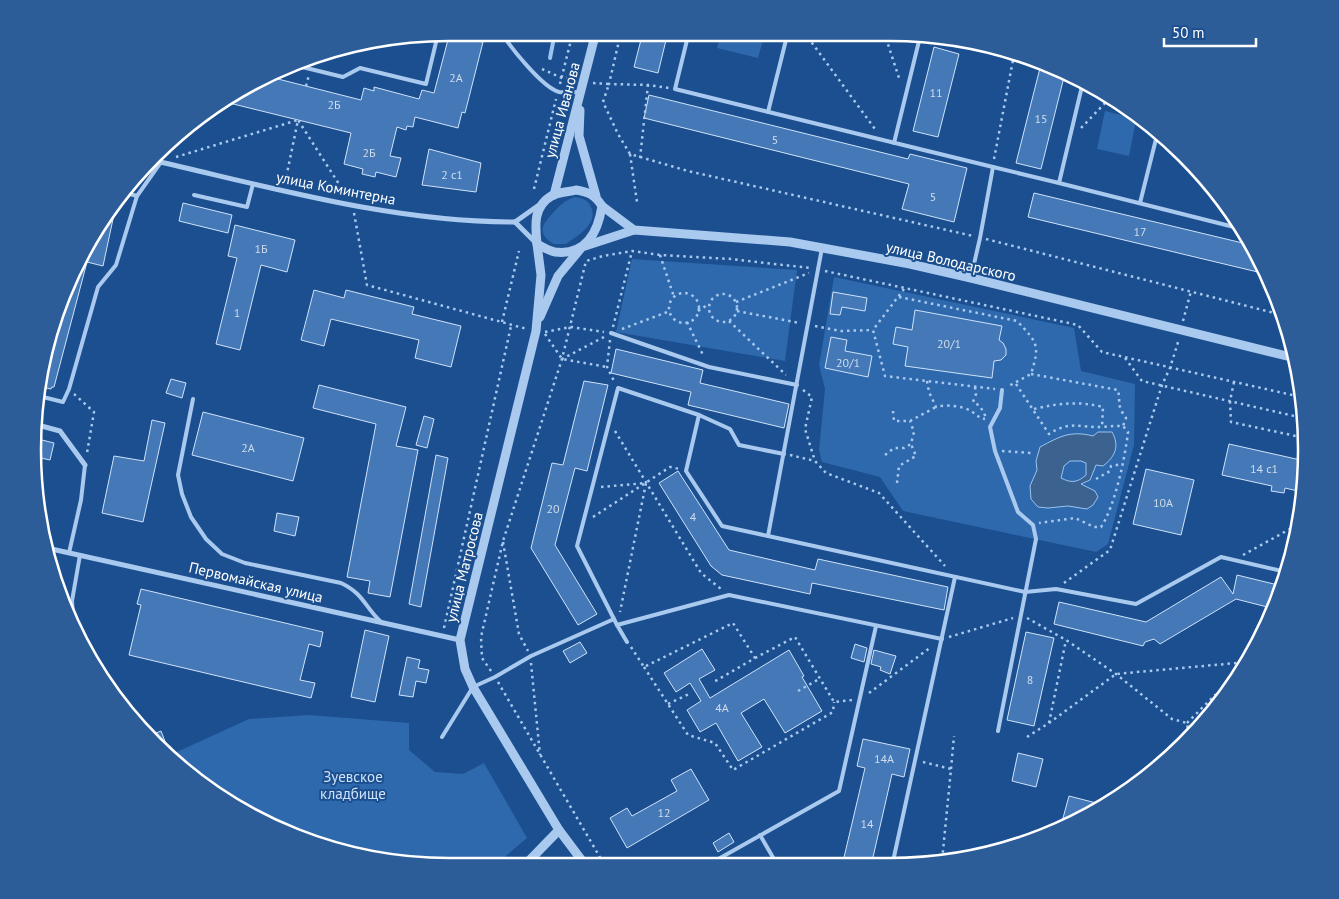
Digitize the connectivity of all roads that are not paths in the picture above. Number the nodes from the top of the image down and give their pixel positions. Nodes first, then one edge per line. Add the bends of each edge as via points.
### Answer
1 (508, 41) edge
2 (594, 41) edge
3 (687, 41) edge
4 (786, 41) edge
5 (436, 42) edge
6 (919, 42) edge
7 (305, 68) edge
8 (1081, 89) edge
9 (581, 92) junction
10 (768, 112) junction
11 (1156, 140) edge
12 (894, 143) junction
13 (160, 162) edge
14 (993, 167) junction
15 (154, 168) edge
16 (1059, 183) junction
17 (253, 184) junction
18 (131, 194) edge
19 (554, 194) junction
20 (194, 195) dead end
21 (137, 196) junction
22 (596, 196) junction
23 (545, 202) junction
24 (1140, 203) junction
25 (602, 206) junction
26 (515, 222) junction
27 (1231, 226) edge
28 (634, 230) junction
29 (537, 244) junction
30 (582, 246) junction
31 (822, 248) junction
32 (971, 278) junction
33 (536, 328) junction
34 (611, 333) road end
35 (1287, 356) edge
36 (797, 385) junction
37 (1002, 390) road end
38 (45, 397) edge
39 (194, 399) dead end
40 (698, 415) junction
41 (42, 426) edge
42 (784, 454) junction
43 (85, 465) joint
44 (768, 536) junction
45 (54, 550) edge
46 (69, 553) junction
47 (80, 555) junction
48 (1279, 570) edge
49 (955, 577) junction
50 (1025, 592) junction
51 (72, 607) edge
52 (614, 619) junction
53 (382, 623) junction
54 (617, 625) junction
55 (876, 626) junction
56 (942, 639) junction
57 (460, 640) junction
58 (627, 642) road end
59 (473, 687) junction
60 (998, 731) dead end
61 (442, 737) dead end
62 (559, 830) junction
63 (760, 835) junction
64 (532, 858) edge
65 (580, 858) edge
66 (720, 858) edge
67 (773, 858) edge
68 (894, 858) edge

1 - 9 lane via 529,68 558,92
2 - 9 street, улица Иванова
3 - 10 lane via 675,89
4 - 10 lane
5 - 7 lane via 426,84 360,68 343,77
6 - 12 lane
8 - 16 lane
9 - 19 street, улица Иванова
9 - 22 street via 579,136
10 - 12 lane
11 - 24 lane
12 - 14 lane
13 - 17 street, улица Коминтерна
14 - 16 lane
14 - 32 lane
15 - 21 lane
16 - 24 lane
17 - 20 lane via 247,207
17 - 26 street, улица Коминтерна via 420,217
18 - 21 lane
19 - 22 street via 576,190
19 - 23 street
21 - 38 lane via 116,265 98,287 64,402
22 - 25 street
23 - 26 street
23 - 29 street via 534,224
24 - 27 lane
25 - 28 street
25 - 30 street via 600,221
26 - 29 street
28 - 30 street
28 - 31 street, улица Володарского via 790,242
29 - 30 street via 553,252 571,252
29 - 33 street, улица Матросова via 541,275
30 - 33 street via 558,276
31 - 32 street, улица Володарского
31 - 36 lane
32 - 35 street, улица Володарского
33 - 57 street, улица Матросова
34 - 36 lane via 709,367
36 - 42 lane
37 - 50 lane via 1000,408 990,427 995,450 1018,512 1033,525 1036,539
39 - 53 lane via 178,475 188,510 206,539 222,554 245,563 351,588 362,596
40 - 42 lane via 730,429 739,445
40 - 44 lane via 686,471 722,526
40 - 52 lane via 618,388 577,546
41 - 43 street via 60,431
42 - 44 lane
43 - 46 lane
44 - 49 lane
45 - 46 street, Первомайская улица
46 - 47 street, Первомайская улица
47 - 51 lane
47 - 53 street, Первомайская улица
48 - 50 lane via 1221,557 1136,604 1056,589
49 - 50 lane
49 - 56 lane
50 - 60 lane
52 - 54 lane
52 - 59 lane via 530,656
53 - 57 street, Первомайская улица
54 - 55 lane via 729,595
54 - 58 lane
55 - 56 lane
55 - 63 lane via 839,791
56 - 68 lane
57 - 59 street, улица Матросова
59 - 61 lane
59 - 62 street, улица Матросова
62 - 64 street
62 - 65 street, улица Матросова
63 - 66 lane
63 - 67 lane

